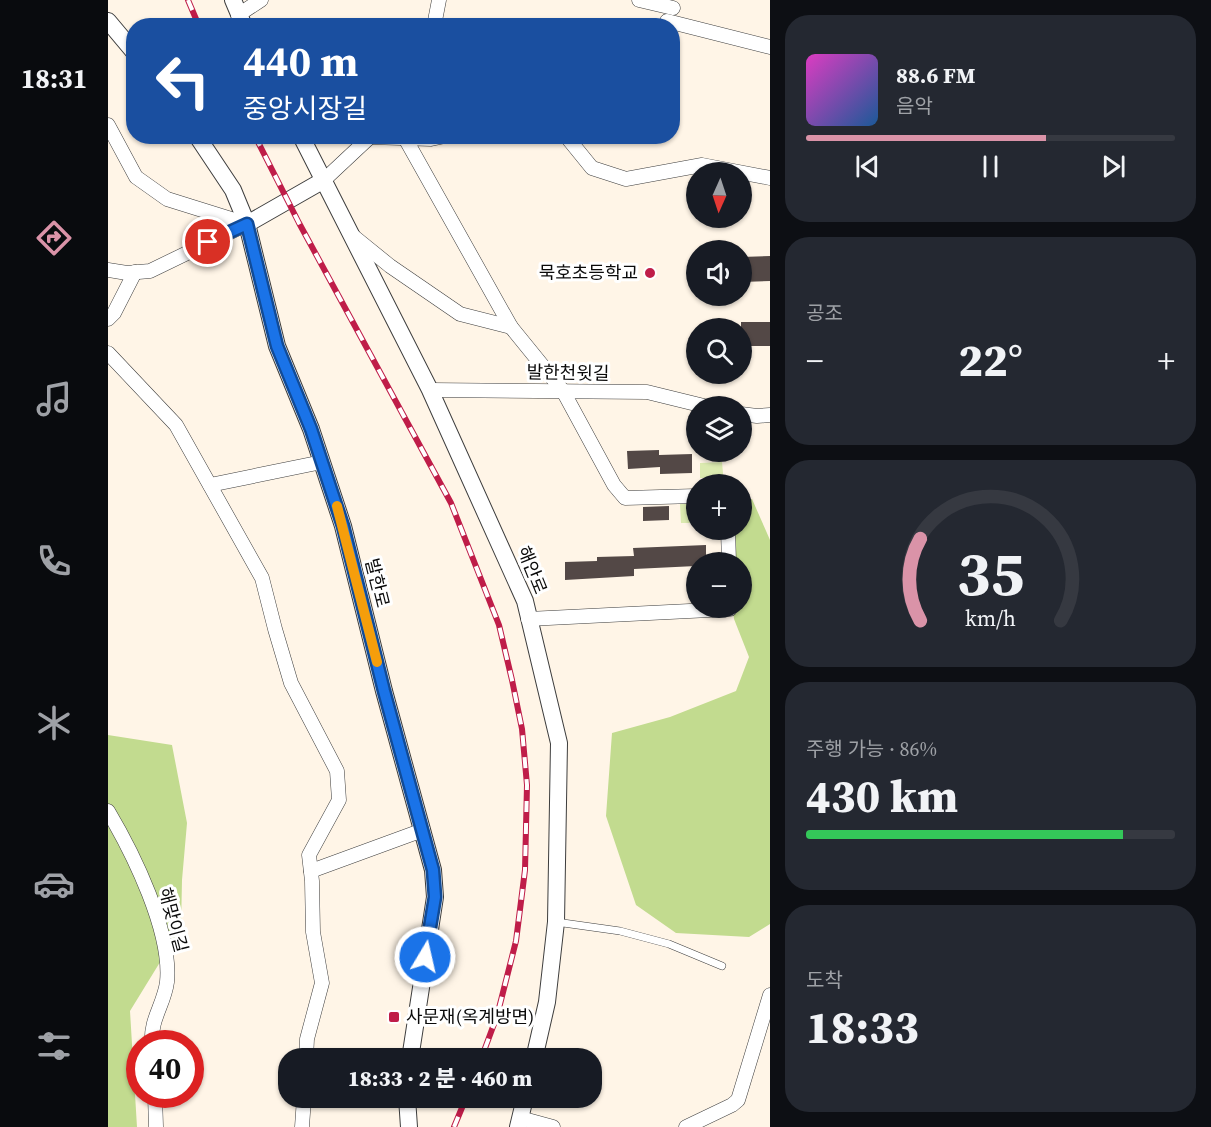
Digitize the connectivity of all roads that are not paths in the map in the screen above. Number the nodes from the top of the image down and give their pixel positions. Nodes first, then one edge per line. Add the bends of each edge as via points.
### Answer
1 (261, 0) edge
2 (439, 0) edge
3 (639, 0) edge
4 (238, 13) edge
5 (670, 14) edge
6 (436, 18) edge
7 (108, 21) edge
8 (126, 42) edge
9 (770, 47) edge
10 (108, 125) edge
11 (202, 144) edge
12 (305, 144) edge
13 (363, 144) edge
14 (408, 144) edge
15 (572, 144) edge
16 (770, 178) edge
17 (324, 180) junction
18 (247, 224) junction
19 (351, 234) junction
20 (108, 270) edge
21 (135, 272) junction
22 (108, 319) edge
23 (512, 327) junction
24 (108, 353) edge
25 (430, 390) junction
26 (563, 391) junction
27 (686, 402) edge
28 (770, 415) edge
29 (752, 416) edge
30 (322, 462) junction
31 (210, 485) junction
32 (686, 496) edge
33 (686, 611) edge
34 (528, 619) junction
35 (108, 811) edge
36 (423, 830) junction
37 (311, 871) junction
38 (556, 922) junction
39 (722, 966) dead end
40 (770, 995) edge
41 (152, 1030) edge
42 (307, 1048) edge
43 (412, 1048) edge
44 (537, 1048) edge
45 (155, 1108) edge
46 (303, 1108) edge
47 (408, 1108) edge
48 (519, 1122) edge
49 (156, 1127) edge
50 (302, 1127) edge
51 (409, 1127) edge
52 (553, 1127) edge
53 (686, 1127) edge

1 - 4 street
2 - 6 street
3 - 5 street
5 - 9 street
7 - 8 street
10 - 18 street via 136,177 167,199
11 - 18 street, 발한로 via 233,190
12 - 17 street, 해안로
13 - 17 street
14 - 23 street
15 - 16 street via 592,168 626,179 702,165
17 - 18 street
17 - 19 street, 해안로
18 - 21 street via 150,270
18 - 30 street, 발한로 via 277,346
19 - 23 street via 460,314
19 - 25 street, 해안로
20 - 21 street
21 - 22 street
23 - 26 street
24 - 31 street via 176,425
25 - 26 street, 발한천윗길
25 - 34 street, 해안로 via 525,601
26 - 27 street, 발한천윗길 via 647,392
26 - 32 street via 614,485 625,498
28 - 29 street
30 - 31 street
30 - 36 street, 발한로 via 343,526
31 - 37 street via 262,578 291,683 337,771 339,800 309,855
33 - 34 street
34 - 38 street, 해안로 via 559,743
35 - 41 street, 해맞이길 via 147,888 162,934 167,983
36 - 37 street
36 - 43 street, 발한로 via 435,897
37 - 42 street via 313,932 322,983
38 - 39 lane via 620,931 669,944
38 - 44 street, 해안로 via 547,1002
40 - 53 street via 738,1100
45 - 49 street
46 - 50 street
47 - 51 street
48 - 52 street

